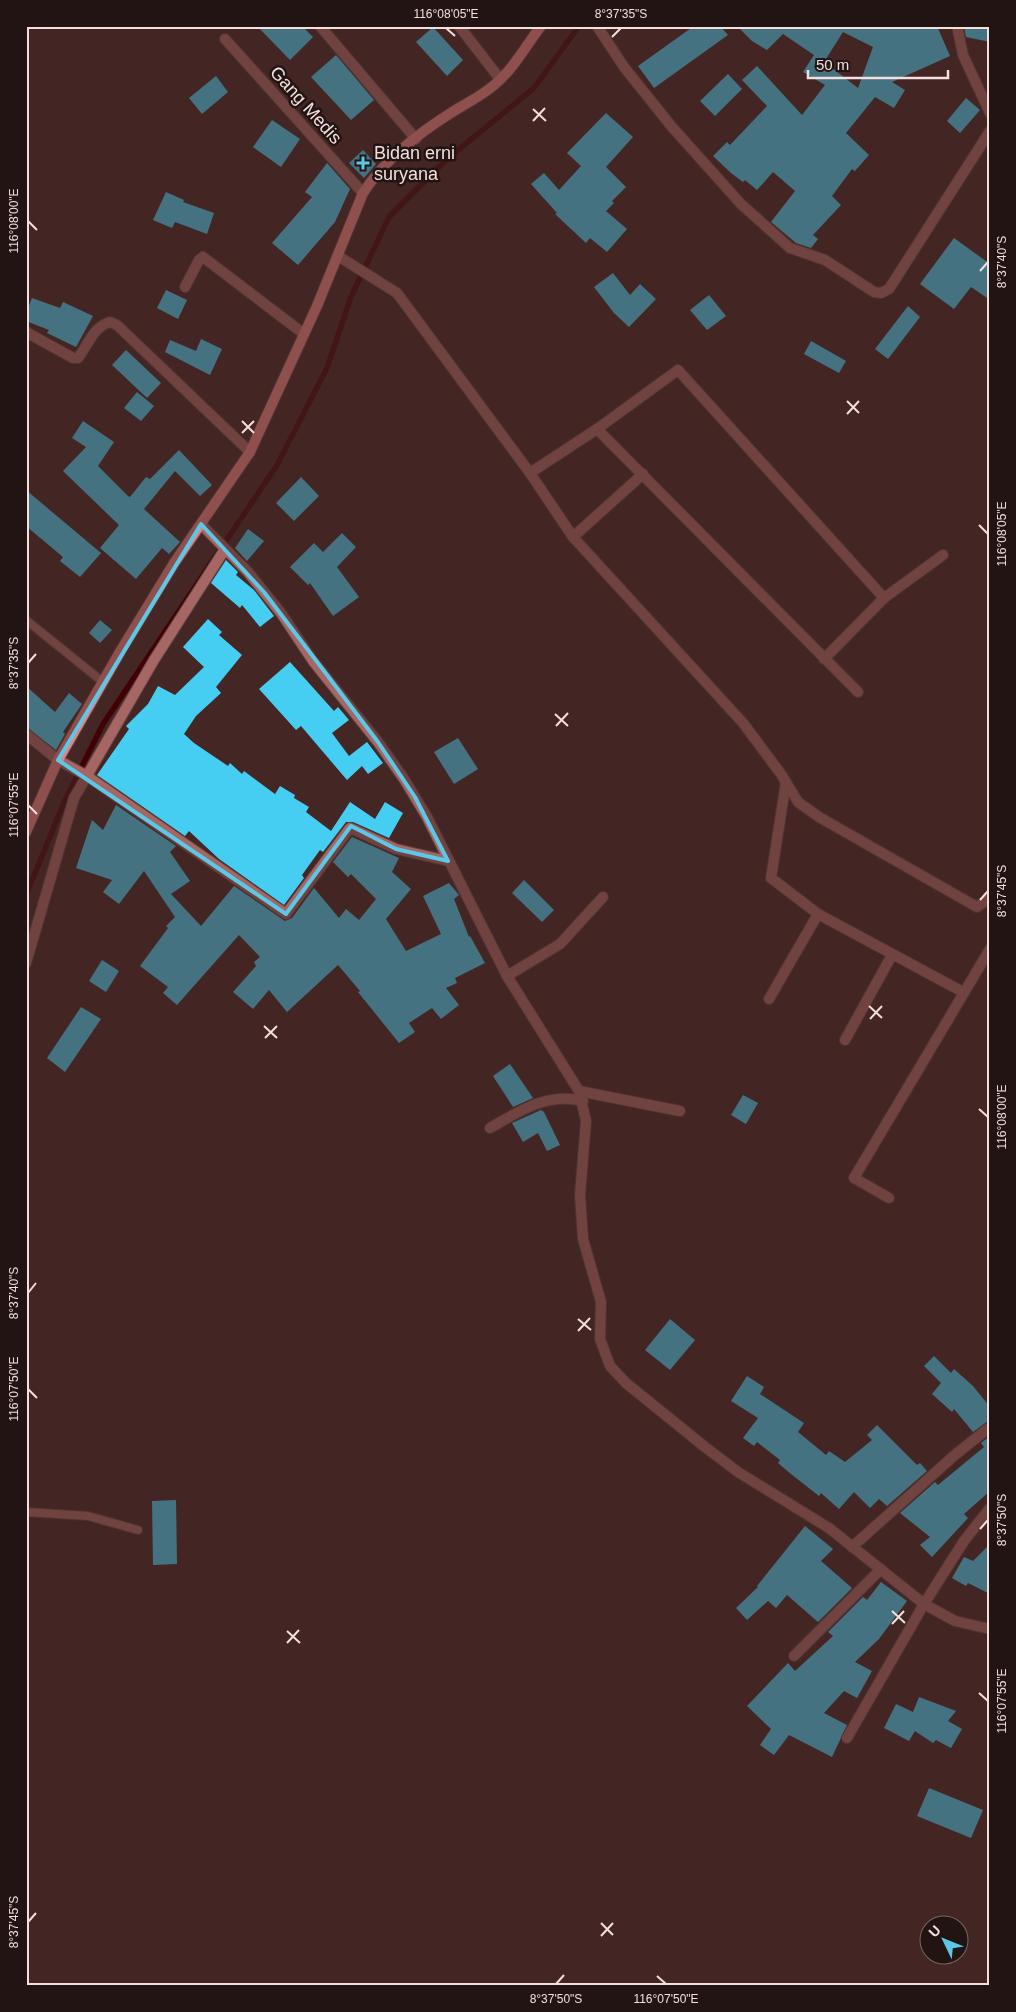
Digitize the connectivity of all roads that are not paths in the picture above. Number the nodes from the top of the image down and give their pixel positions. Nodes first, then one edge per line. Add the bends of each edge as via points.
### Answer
1 (320, 26) edge
2 (459, 26) edge
3 (541, 26) edge
4 (597, 26) edge
5 (957, 26) edge
6 (225, 39) dead end
7 (500, 79) junction
8 (990, 113) edge
9 (990, 131) edge
10 (416, 139) junction
11 (363, 193) junction
12 (338, 256) junction
13 (185, 287) dead end
14 (26, 332) edge
15 (304, 334) junction
16 (597, 429) junction
17 (250, 452) junction
18 (530, 473) junction
19 (643, 474) junction
20 (201, 524) junction
21 (573, 537) junction
22 (224, 547) junction
23 (943, 554) dead end
24 (884, 598) junction
25 (26, 620) edge
26 (824, 659) junction
27 (103, 682) junction
28 (858, 692) dead end
29 (26, 734) edge
30 (63, 762) junction
31 (85, 775) junction
32 (786, 782) junction
33 (26, 832) edge
34 (448, 861) junction
35 (603, 897) dead end
36 (990, 898) edge
37 (818, 914) junction
38 (990, 949) edge
39 (892, 955) junction
40 (26, 963) edge
41 (507, 976) junction
42 (963, 992) junction
43 (769, 999) dead end
44 (845, 1040) dead end
45 (581, 1096) junction
46 (680, 1111) dead end
47 (490, 1128) dead end
48 (889, 1198) dead end
49 (990, 1427) edge
50 (990, 1508) edge
51 (26, 1512) edge
52 (138, 1530) dead end
53 (852, 1547) junction
54 (881, 1569) junction
55 (924, 1604) junction
56 (990, 1629) edge
57 (794, 1656) dead end
58 (847, 1738) dead end

1 - 10 street
2 - 7 street
3 - 7 street via 510,71
4 - 9 street via 624,67 672,127 741,204 790,248 825,260 874,292 881,293 889,288
5 - 8 street via 963,55
6 - 11 street, Gang Medis
7 - 10 street
10 - 11 street via 398,153
11 - 12 street
12 - 15 street
12 - 18 street via 397,293
13 - 15 street via 203,257
14 - 17 street via 72,358 78,358 98,329 110,322 117,325
15 - 17 street
16 - 18 street
16 - 19 street
16 - 24 street via 678,370
17 - 20 street
18 - 21 street
19 - 21 street
19 - 26 street
20 - 22 street
20 - 27 street
21 - 32 street via 701,676
22 - 31 street
22 - 34 street via 275,606 313,661 378,742 415,797
23 - 24 street
24 - 26 street
25 - 27 lane
26 - 28 street
27 - 30 street
29 - 30 street
30 - 31 street
30 - 33 street
31 - 34 street via 286,914 350,828 396,849
31 - 40 street via 65,825
32 - 36 street via 798,802 819,817 956,896 978,907
32 - 37 street via 771,878
34 - 41 street
35 - 41 street via 560,944
37 - 39 street
37 - 43 street
38 - 42 street
39 - 42 street
39 - 44 street
41 - 45 street
42 - 48 street via 854,1178
45 - 46 street
45 - 47 street via 532,1104
45 - 53 street via 586,1121 580,1195 583,1239 601,1302 600,1339 610,1366 705,1448 830,1528
49 - 53 street
50 - 55 street via 964,1541
51 - 52 lane via 88,1516
53 - 54 street
54 - 55 street
54 - 57 street
55 - 56 street via 955,1620
55 - 58 street

